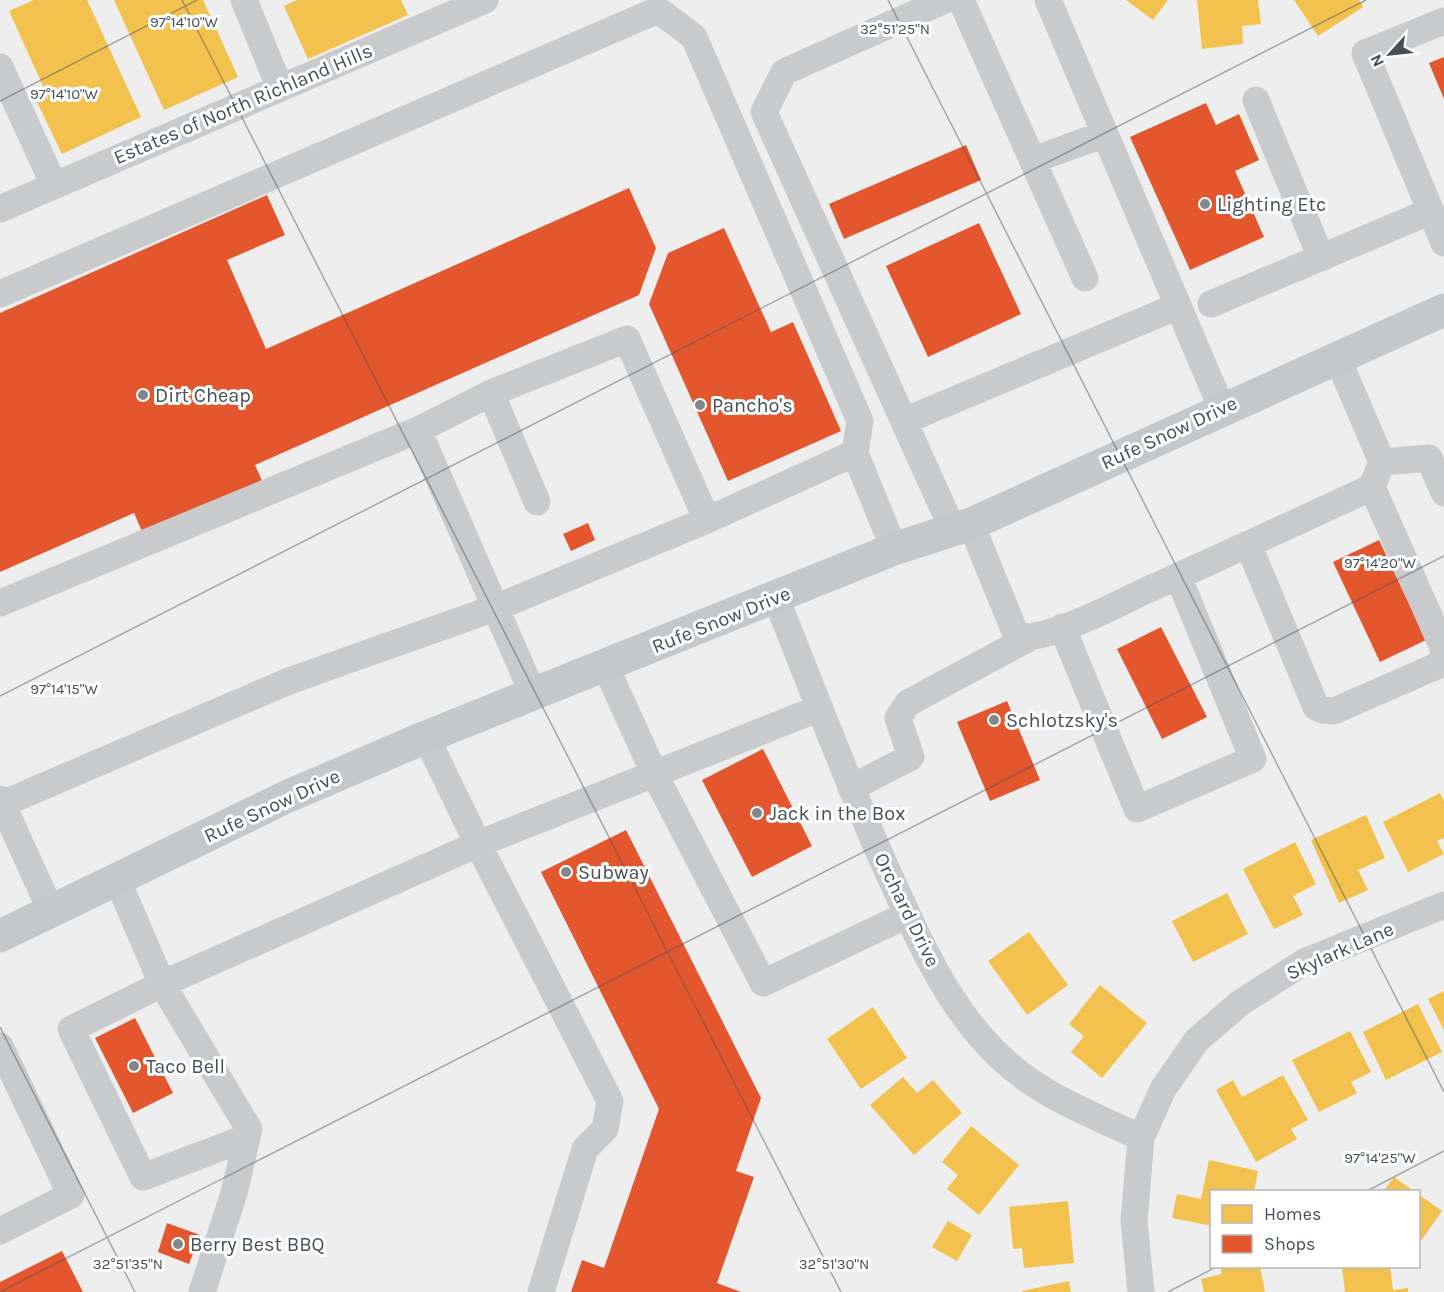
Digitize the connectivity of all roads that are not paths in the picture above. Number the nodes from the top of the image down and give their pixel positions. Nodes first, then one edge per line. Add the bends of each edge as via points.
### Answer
1 (244, 0) edge
2 (485, 0) edge
3 (945, 0) edge
4 (961, 0) edge
5 (1048, 0) edge
6 (441, 9) edge
7 (1444, 21) edge
8 (0, 67) edge
9 (280, 88) junction
10 (1256, 99) dead end
11 (1104, 134) junction
12 (1033, 160) junction
13 (54, 185) junction
14 (1434, 203) edge
15 (0, 209) edge
16 (1444, 243) edge
17 (1321, 258) junction
18 (1085, 278) dead end
19 (0, 294) edge
20 (1211, 304) dead end
21 (1178, 306) junction
22 (1444, 310) edge
23 (1337, 357) junction
24 (491, 393) junction
25 (1222, 409) junction
26 (904, 421) junction
27 (418, 430) junction
28 (855, 453) junction
29 (1437, 455) edge
30 (1382, 462) junction
31 (1372, 487) junction
32 (1444, 493) edge
33 (537, 502) dead end
34 (707, 520) junction
35 (962, 527) junction
36 (1248, 544) junction
37 (894, 549) junction
38 (1178, 576) junction
39 (776, 598) junction
40 (0, 603) edge
41 (495, 608) junction
42 (1062, 627) junction
43 (1029, 638) junction
44 (1444, 652) edge
45 (605, 665) junction
46 (534, 694) junction
47 (820, 708) junction
48 (426, 737) junction
49 (654, 773) junction
50 (851, 788) junction
51 (1, 801) edge
52 (478, 844) junction
53 (117, 879) junction
54 (1444, 906) edge
55 (51, 911) junction
56 (908, 915) junction
57 (0, 936) edge
58 (162, 984) junction
59 (0, 1046) edge
60 (246, 1138) junction
61 (1141, 1138) junction
62 (0, 1231) edge
63 (202, 1292) edge
64 (542, 1292) edge
65 (1141, 1292) edge

1 - 9 street
2 - 6 street, Estates of North Richland Hills
3 - 26 street via 784,72 764,111
4 - 12 street
5 - 11 street
6 - 9 street, Estates of North Richland Hills
7 - 14 street via 1365,53
8 - 13 street
9 - 13 street, Estates of North Richland Hills
10 - 17 street
11 - 12 street
11 - 21 street
12 - 18 street
13 - 15 street, Estates of North Richland Hills
14 - 16 street
14 - 17 street
17 - 20 street
19 - 28 street via 658,10 694,38 860,421
21 - 25 street
21 - 26 street
22 - 23 main road, Rufe Snow Drive
23 - 25 main road, Rufe Snow Drive
23 - 30 street
24 - 27 street
24 - 33 street
24 - 34 street via 627,339
25 - 35 main road, Rufe Snow Drive
26 - 35 street
27 - 40 street
27 - 41 street
28 - 34 street
28 - 37 street
29 - 30 street
29 - 32 street
30 - 31 street
31 - 36 street
31 - 44 street
34 - 41 street
35 - 37 main road, Rufe Snow Drive
35 - 43 street via 1017,637
36 - 38 street
36 - 44 street via 1316,706 1322,711 1334,711 1439,665
37 - 39 main road, Rufe Snow Drive
38 - 42 street
38 - 42 street via 1253,759 1137,809
39 - 45 main road, Rufe Snow Drive
39 - 47 street, Orchard Drive
41 - 46 street
41 - 51 street via 289,681
42 - 43 street
43 - 50 street via 909,703 898,718 911,757
45 - 46 main road, Rufe Snow Drive
45 - 49 street
46 - 48 main road, Rufe Snow Drive
47 - 49 street
47 - 50 street, Orchard Drive
48 - 52 street
48 - 53 main road, Rufe Snow Drive via 286,797
49 - 52 street
49 - 56 street via 763,984
50 - 56 street, Orchard Drive
51 - 55 street
52 - 58 street
52 - 64 street via 610,1101 605,1129 585,1149
53 - 55 main road, Rufe Snow Drive
53 - 58 street
54 - 61 street, Skylark Lane via 1304,962 1240,1003 1197,1040 1163,1089
55 - 57 main road, Rufe Snow Drive
56 - 61 street, Orchard Drive via 949,996 983,1040 1024,1077
58 - 60 street via 249,1129
58 - 60 street via 71,1029 143,1177
59 - 62 street via 71,1195
60 - 63 street via 234,1193
61 - 65 street, Skylark Lane via 1134,1221

